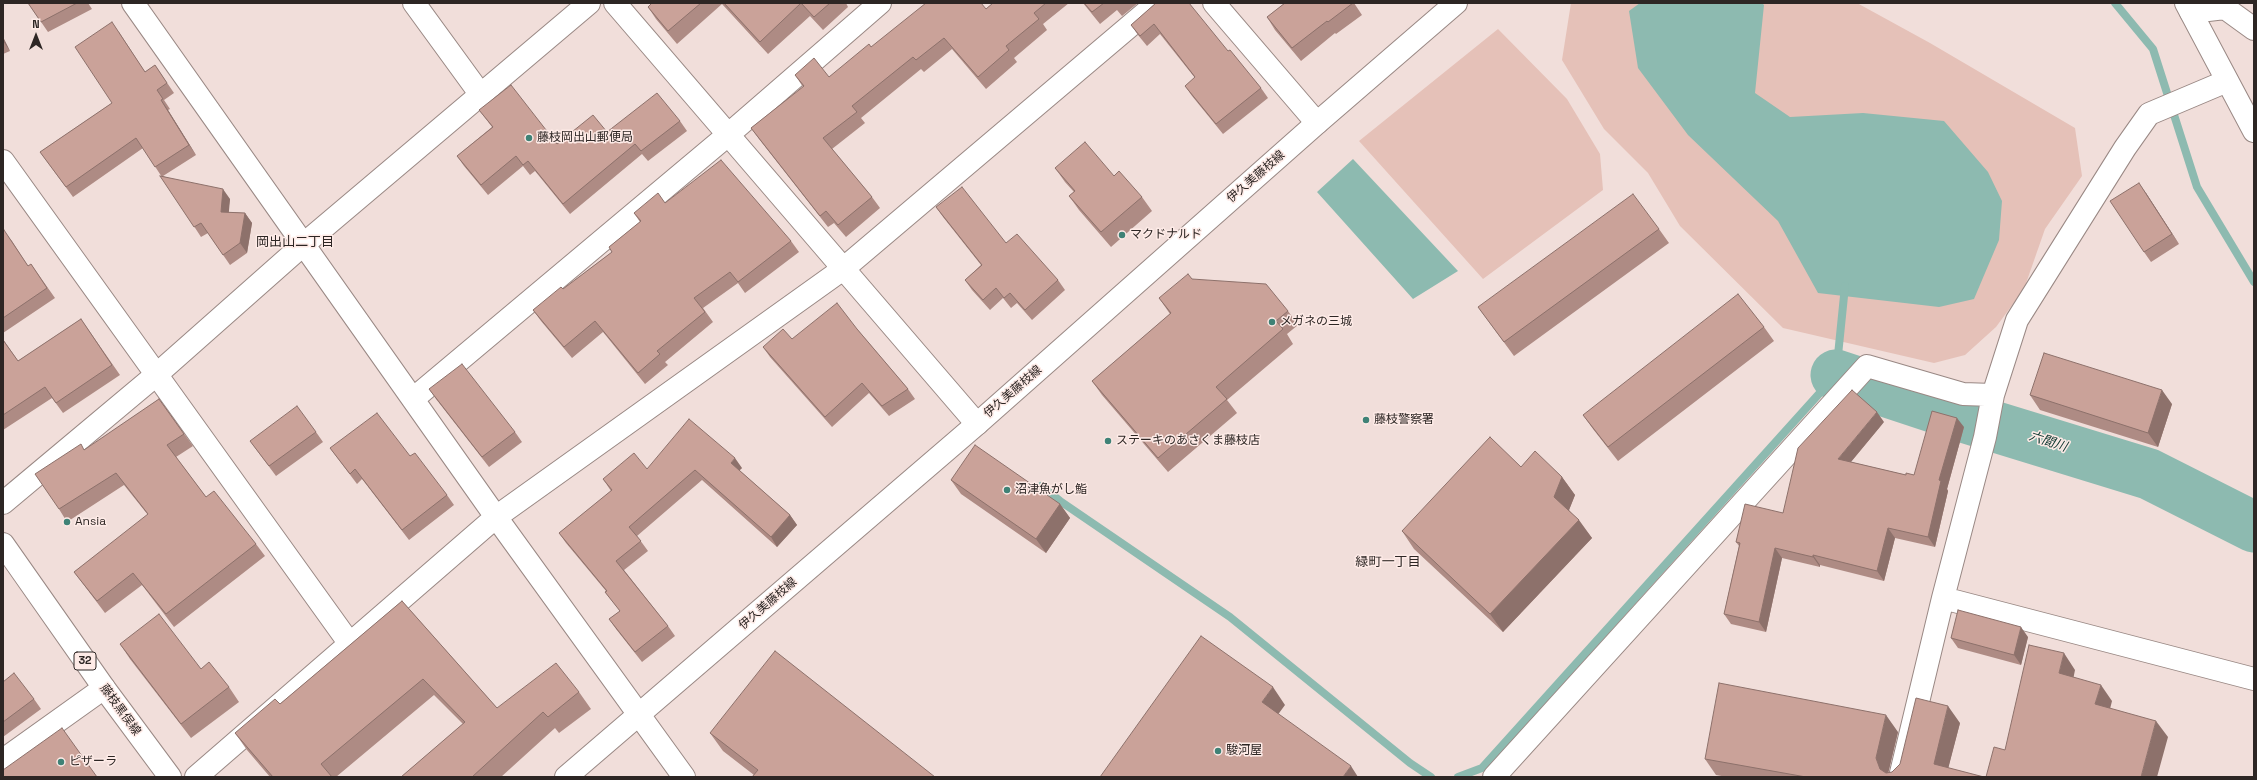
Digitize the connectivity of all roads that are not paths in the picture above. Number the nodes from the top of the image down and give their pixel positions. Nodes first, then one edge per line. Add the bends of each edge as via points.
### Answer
1 (133, 3) edge
2 (414, 3) edge
3 (589, 3) edge
4 (615, 3) edge
5 (880, 3) edge
6 (1157, 3) edge
7 (1214, 3) edge
8 (1456, 3) edge
9 (2188, 7) edge
10 (2254, 30) edge
11 (2227, 81) junction
12 (480, 96) junction
13 (1317, 123) junction
14 (2254, 131) edge
15 (728, 134) junction
16 (3, 162) edge
17 (304, 244) junction
18 (843, 269) junction
19 (156, 375) junction
20 (1993, 395) junction
21 (413, 399) junction
22 (976, 424) junction
23 (3, 503) edge
24 (496, 517) junction
25 (3, 544) edge
26 (1943, 598) junction
27 (350, 644) junction
28 (2254, 679) edge
29 (104, 688) junction
30 (639, 714) junction
31 (3, 760) edge
32 (170, 777) edge
33 (196, 777) edge
34 (566, 777) edge
35 (684, 777) edge
36 (1494, 777) edge
37 (1900, 777) edge

1 - 17 street
2 - 12 street
3 - 12 street
4 - 15 street
5 - 15 street
6 - 18 street
7 - 13 street
8 - 13 street, 伊久美藤枝線
9 - 10 street via 2225,8
9 - 11 street
11 - 14 street
11 - 20 street via 2149,114 2017,320
12 - 17 street
13 - 22 street, 伊久美藤枝線
15 - 18 street
15 - 21 street
16 - 19 street
17 - 19 street
17 - 21 street
18 - 22 street
18 - 24 street
19 - 23 street
19 - 27 street
20 - 26 street via 1985,437
20 - 36 street via 1963,394 1867,366
21 - 24 street
22 - 30 street, 伊久美藤枝線
24 - 27 street
24 - 30 street
25 - 29 street, 藤枝黒俣線 / 32
26 - 28 street
26 - 37 street
27 - 33 street
29 - 31 street
29 - 32 street, 藤枝黒俣線 / 32
30 - 34 street, 伊久美藤枝線
30 - 35 street

